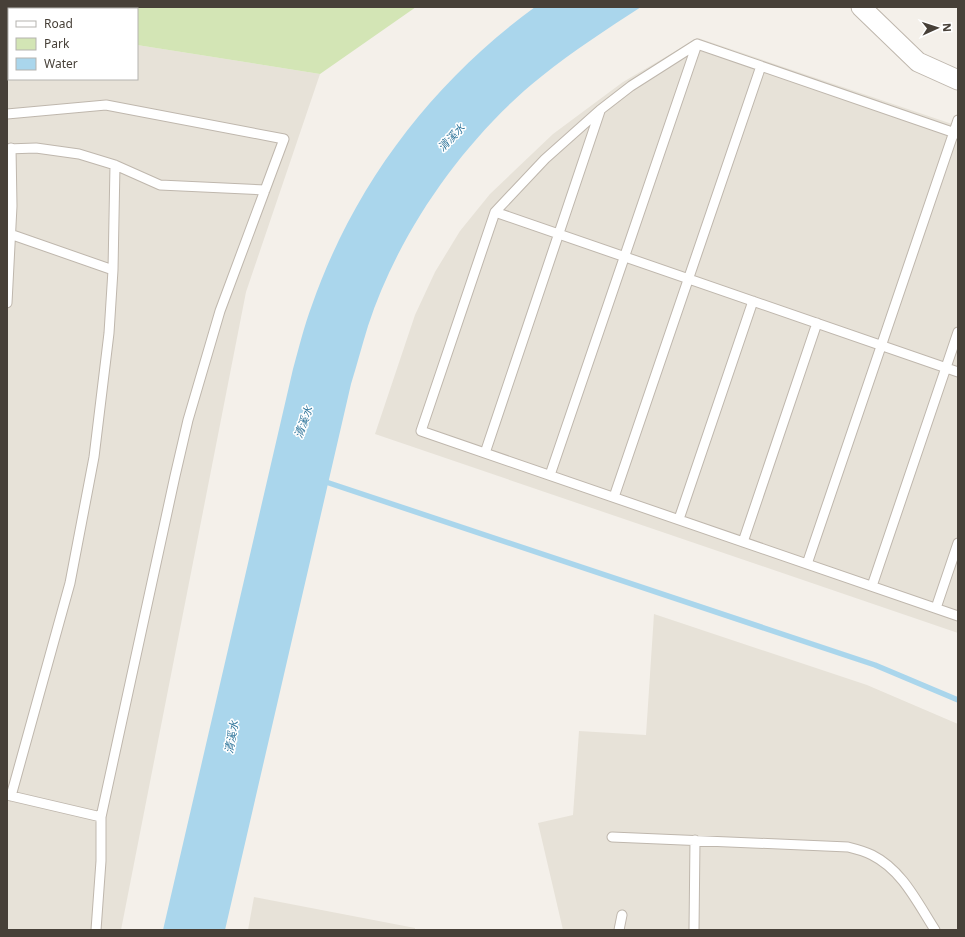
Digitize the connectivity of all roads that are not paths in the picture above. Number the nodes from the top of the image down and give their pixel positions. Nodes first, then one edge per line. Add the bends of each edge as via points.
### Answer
1 (861, 7) edge
2 (696, 44) junction
3 (761, 66) junction
4 (958, 80) edge
5 (600, 110) junction
6 (7, 114) edge
7 (958, 120) edge
8 (956, 133) edge
9 (9, 148) edge
10 (115, 165) junction
11 (265, 190) junction
12 (495, 212) junction
13 (9, 233) edge
14 (560, 235) junction
15 (624, 257) junction
16 (113, 270) junction
17 (688, 279) junction
18 (753, 301) junction
19 (7, 303) edge
20 (817, 323) junction
21 (958, 332) edge
22 (881, 345) junction
23 (946, 368) junction
24 (958, 372) edge
25 (485, 453) junction
26 (550, 475) junction
27 (614, 497) junction
28 (678, 519) junction
29 (743, 542) junction
30 (958, 543) edge
31 (807, 564) junction
32 (872, 586) junction
33 (936, 608) junction
34 (958, 616) edge
35 (9, 795) edge
36 (101, 817) junction
37 (612, 837) dead end
38 (695, 840) junction
39 (622, 914) dead end
40 (96, 930) edge
41 (619, 930) edge
42 (694, 930) edge
43 (935, 930) edge

1 - 4 street via 918,62
2 - 3 lane
2 - 5 lane
2 - 15 lane
3 - 8 lane
3 - 17 lane
5 - 12 lane via 546,159
5 - 14 lane
6 - 11 lane via 106,105 284,139
7 - 8 lane
8 - 22 lane
9 - 10 lane via 61,151
9 - 13 lane
10 - 11 lane via 160,185
10 - 16 lane
11 - 36 lane via 220,311 188,420
12 - 14 lane
12 - 25 lane via 421,431
13 - 16 lane
13 - 19 lane
14 - 15 lane
14 - 25 lane
15 - 17 lane
15 - 26 lane
16 - 35 lane via 103,395 84,519 70,583
17 - 18 lane
17 - 27 lane
18 - 20 lane
18 - 28 lane
20 - 22 lane
20 - 29 lane
21 - 23 lane
22 - 23 lane
22 - 31 lane
23 - 24 lane
23 - 32 lane
25 - 26 lane
26 - 27 lane
27 - 28 lane
28 - 29 lane
29 - 31 lane
30 - 33 lane
31 - 32 lane
32 - 33 lane
33 - 34 lane
35 - 36 lane
36 - 40 lane
37 - 38 lane
38 - 42 lane
38 - 43 lane via 848,846 871,855 892,868 908,887
39 - 41 lane

